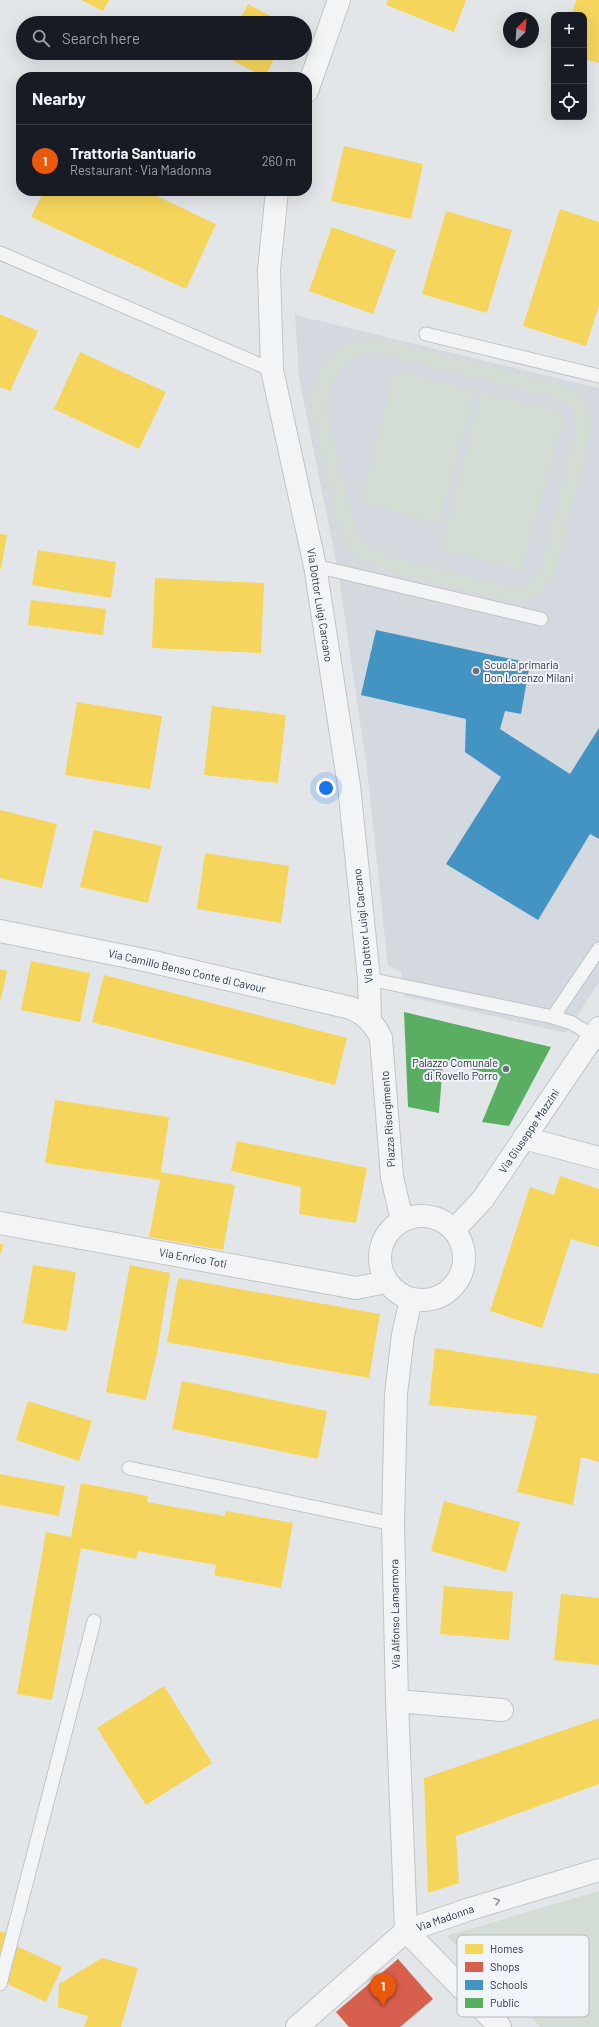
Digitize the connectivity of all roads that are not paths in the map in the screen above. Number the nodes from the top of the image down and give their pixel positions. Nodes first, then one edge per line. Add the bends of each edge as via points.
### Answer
1 (339, 0) edge
2 (312, 77) edge
3 (277, 196) edge
4 (0, 253) edge
5 (426, 334) dead end
6 (272, 370) junction
7 (599, 376) edge
8 (315, 566) junction
9 (541, 619) dead end
10 (0, 931) edge
11 (599, 949) edge
12 (369, 978) junction
13 (553, 1017) junction
14 (370, 1021) junction
15 (596, 1032) edge
16 (524, 1138) junction
17 (599, 1158) edge
18 (402, 1220) junction
19 (0, 1223) edge
20 (454, 1230) junction
21 (386, 1282) junction
22 (411, 1299) junction
23 (129, 1468) dead end
24 (393, 1524) junction
25 (94, 1621) dead end
26 (397, 1701) junction
27 (502, 1710) dead end
28 (599, 1870) edge
29 (406, 1931) junction
30 (457, 1983) edge
31 (0, 1984) edge
32 (490, 2017) edge
33 (297, 2027) edge
34 (500, 2027) edge

1 - 2 street
3 - 6 street, Via Dottor Luigi Carcano via 270,270
4 - 6 lane
5 - 7 lane
6 - 8 street, Via Dottor Luigi Carcano
8 - 9 lane
8 - 12 street, Via Dottor Luigi Carcano via 349,786
10 - 14 street, Via Camillo Benso Conte di Cavour via 149,961 351,1008 362,1013
11 - 13 lane
12 - 13 lane
12 - 14 street, Via Dottor Luigi Carcano
13 - 15 lane
14 - 18 street, Piazza Risorgimento via 381,1038 392,1177
15 - 16 street, Via Giuseppe Mazzini
16 - 17 street
16 - 20 street, Via Giuseppe Mazzini via 482,1199
18 - 20 street via 430,1216 443,1221
18 - 21 street via 391,1229 383,1241 379,1254 380,1269
19 - 21 street, Via Enrico Toti via 356,1288
20 - 22 street via 461,1242 464,1255 458,1281 438,1298
21 - 22 street via 401,1296
22 - 24 street, Via Alfonso Lamarmora via 403,1335 396,1394
23 - 24 lane
24 - 26 street, Via Alfonso Lamarmora
25 - 31 lane
26 - 27 street
26 - 29 street, Via Alfonso Lamarmora
29 -> 28 street, Via Madonna
29 - 30 street
29 - 33 street, Via Madonna
32 - 34 street

